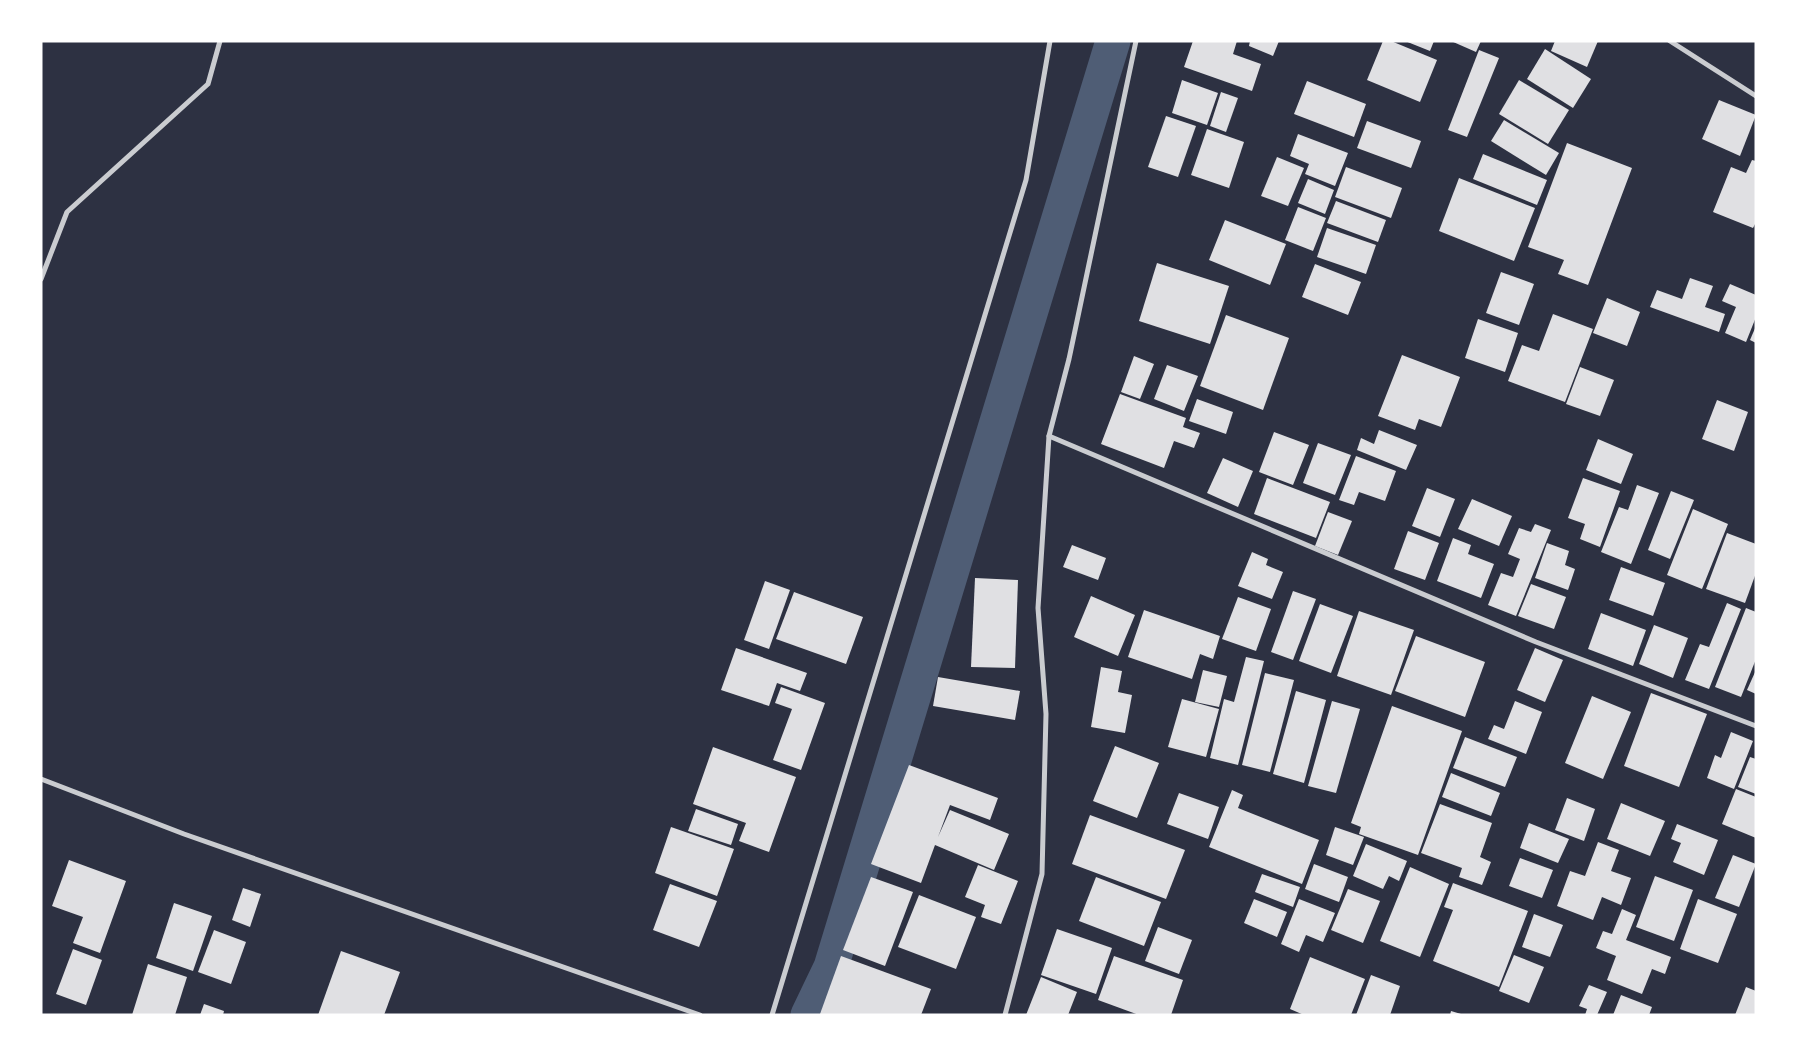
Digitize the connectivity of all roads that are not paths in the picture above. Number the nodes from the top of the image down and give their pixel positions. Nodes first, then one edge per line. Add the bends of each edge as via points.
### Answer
1 (220, 41) edge
2 (1050, 41) edge
3 (1136, 41) edge
4 (1670, 41) edge
5 (1756, 96) edge
6 (41, 280) edge
7 (1049, 436) junction
8 (1756, 726) edge
9 (41, 779) edge
10 (700, 1015) edge
11 (772, 1015) edge
12 (1005, 1015) edge

1 - 6 street via 208,84 67,212
2 - 11 street via 1026,180
3 - 7 street via 1071,349
4 - 5 street
7 - 8 street via 1536,642
7 - 12 street via 1038,608 1046,714 1042,874
9 - 10 street via 184,834

